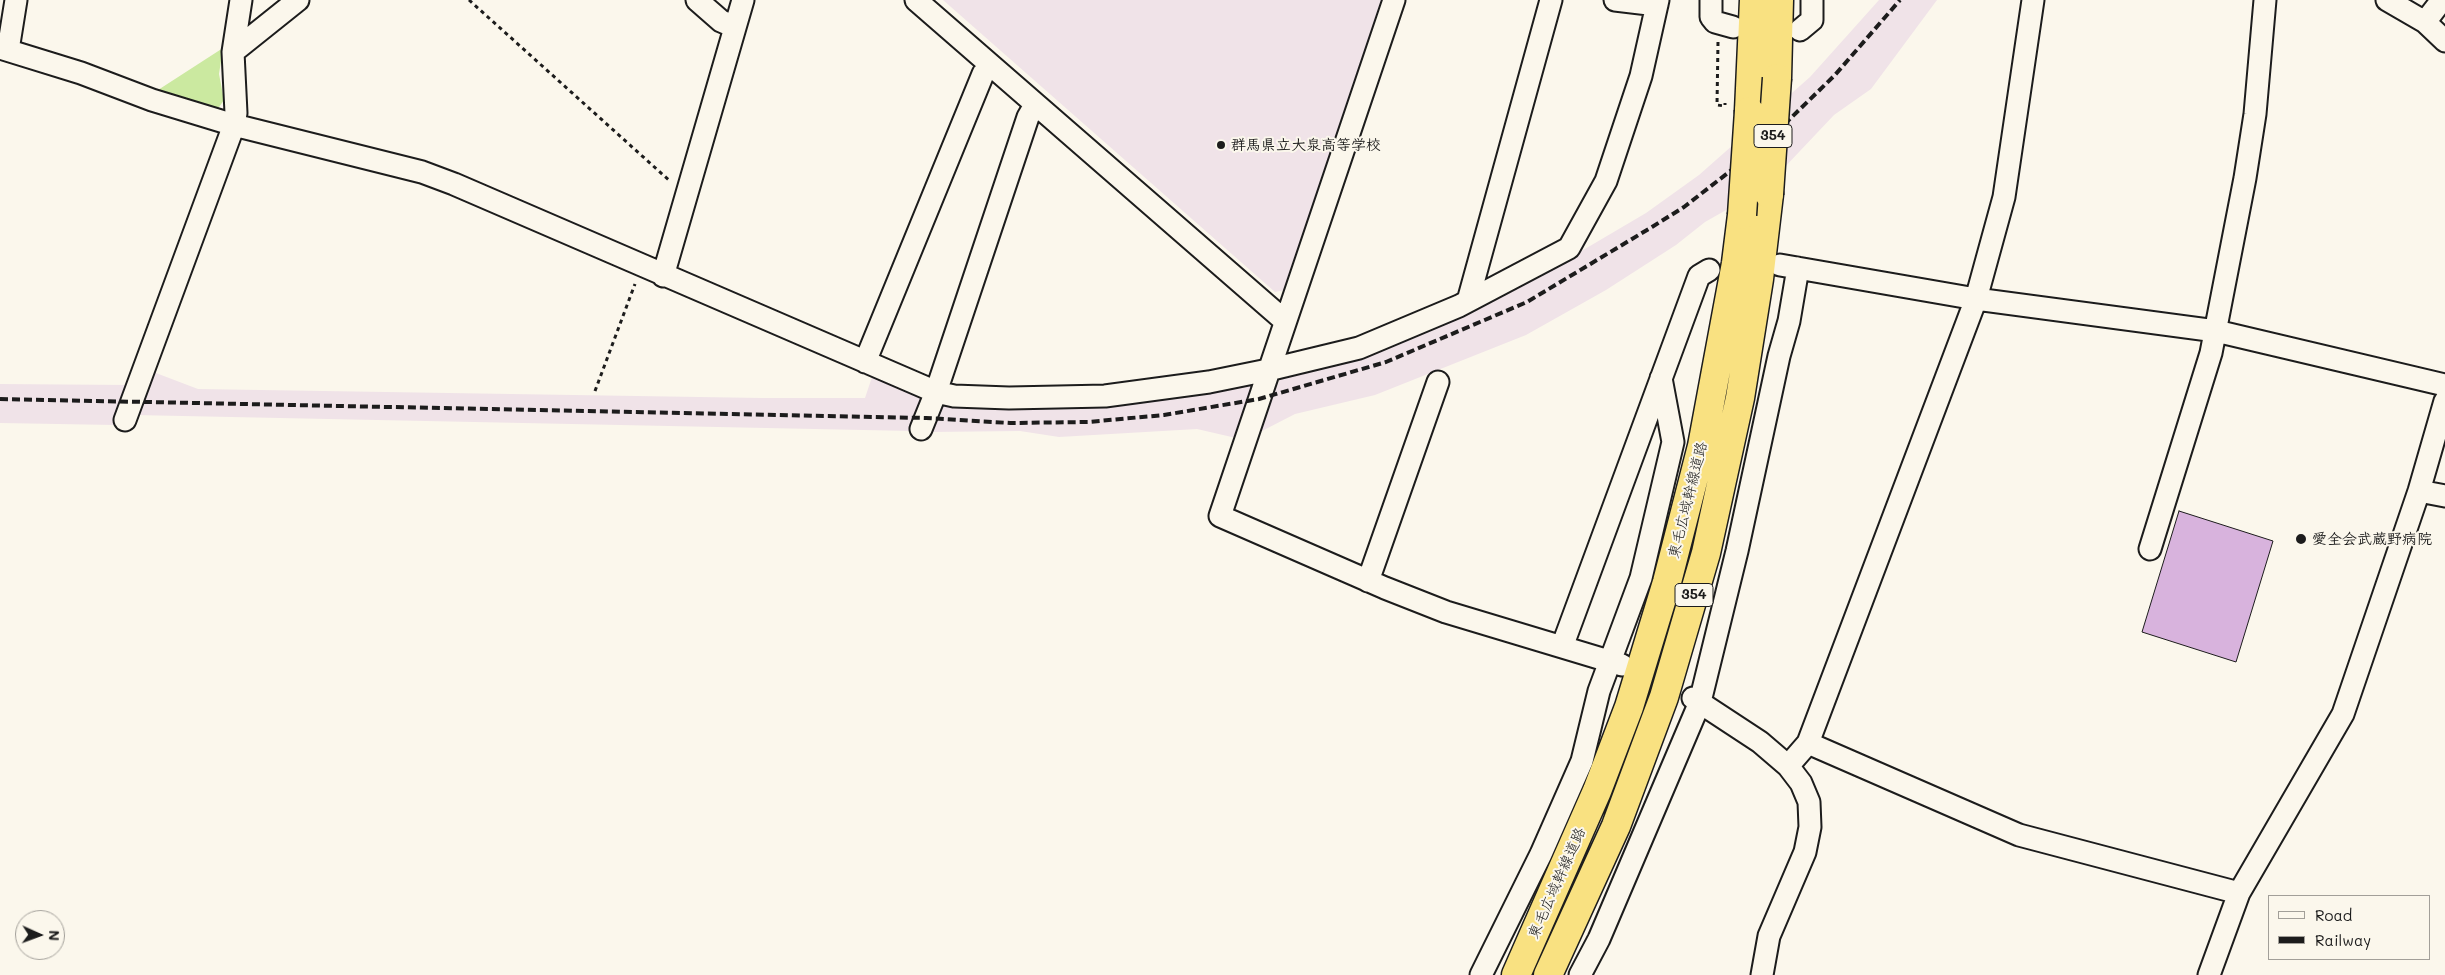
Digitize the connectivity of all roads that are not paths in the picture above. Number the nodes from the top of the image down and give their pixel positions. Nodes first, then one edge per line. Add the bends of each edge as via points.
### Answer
1 (16, 0) edge
2 (241, 0) edge
3 (298, 0) edge
4 (697, 0) edge
5 (743, 0) edge
6 (916, 0) edge
7 (1394, 0) edge
8 (1551, 0) edge
9 (1615, 0) edge
10 (1711, 0) edge
11 (1754, 0) edge
12 (1779, 0) edge
13 (2033, 0) edge
14 (2265, 0) edge
15 (2387, 0) edge
16 (2442, 0) edge
17 (1658, 3) edge
18 (2425, 22) junction
19 (735, 27) junction
20 (1733, 27) dead end
21 (2445, 41) edge
22 (4, 49) edge
23 (233, 52) junction
24 (983, 74) dead end
25 (1035, 105) junction
26 (234, 125) junction
27 (1709, 270) dead end
28 (663, 276) junction
29 (1976, 299) junction
30 (1468, 301) junction
31 (1285, 321) junction
32 (2216, 331) junction
33 (865, 362) junction
34 (1268, 370) junction
35 (1661, 378) junction
36 (1438, 382) dead end
37 (2445, 385) edge
38 (936, 392) junction
39 (2445, 401) edge
40 (125, 420) dead end
41 (921, 429) dead end
42 (2419, 491) junction
43 (2445, 496) edge
44 (2150, 549) dead end
45 (1368, 581) junction
46 (1562, 647) junction
47 (1616, 664) junction
48 (1696, 700) junction
49 (1808, 742) junction
50 (1788, 766) junction
51 (2239, 893) junction
52 (1481, 975) edge
53 (1516, 975) edge
54 (1548, 975) edge
55 (1580, 975) edge
56 (1762, 975) edge
57 (2209, 975) edge

1 - 22 street
2 - 23 street
3 - 23 street
4 - 19 street via 721,21
5 - 19 street
6 - 25 street
7 - 31 street
8 - 30 street
9 - 17 street
10 - 20 street via 1711,17 1715,22
11 - 53 highway, 東毛広域幹線道路 / 354, bridge via 1742,214 1702,446 1667,582 1629,707 1597,792
12 - 54 highway, 東毛広域幹線道路 / 354, bridge via 1769,194 1759,279 1740,398 1706,553 1661,706 1616,826
13 - 29 street via 2004,197
14 - 32 street via 2254,123
15 - 18 street
16 - 18 street
17 - 30 street via 1641,76 1606,181 1573,243
18 - 21 street
19 - 28 street
22 - 26 street
23 - 26 street
24 - 33 street
25 - 31 street
25 - 38 street via 1028,117
26 - 28 street via 422,172
26 - 40 street
27 - 35 street via 1699,276
28 - 33 street
29 - 32 street
29 - 48 street via 1789,266 1790,322 1779,356 1738,552
29 - 49 street
30 - 34 street via 1359,348
31 - 34 street
32 - 37 street
32 - 44 street
33 - 38 street
34 - 38 street via 1209,382 1105,396 1009,398 954,396
34 - 45 street via 1220,516
35 - 46 street
35 - 47 street via 1673,442 1642,578
36 - 45 street
38 - 41 street
39 - 42 street
42 - 43 street
42 - 51 street via 2343,714
45 - 46 street via 1446,612
46 - 47 street
47 - 52 street via 1598,691 1582,761 1541,854
48 - 50 street via 1760,742
48 - 55 street via 1599,939
49 - 50 street
49 - 51 street via 2019,836
50 - 56 street via 1810,802 1810,827 1805,852 1769,936
51 - 57 street

